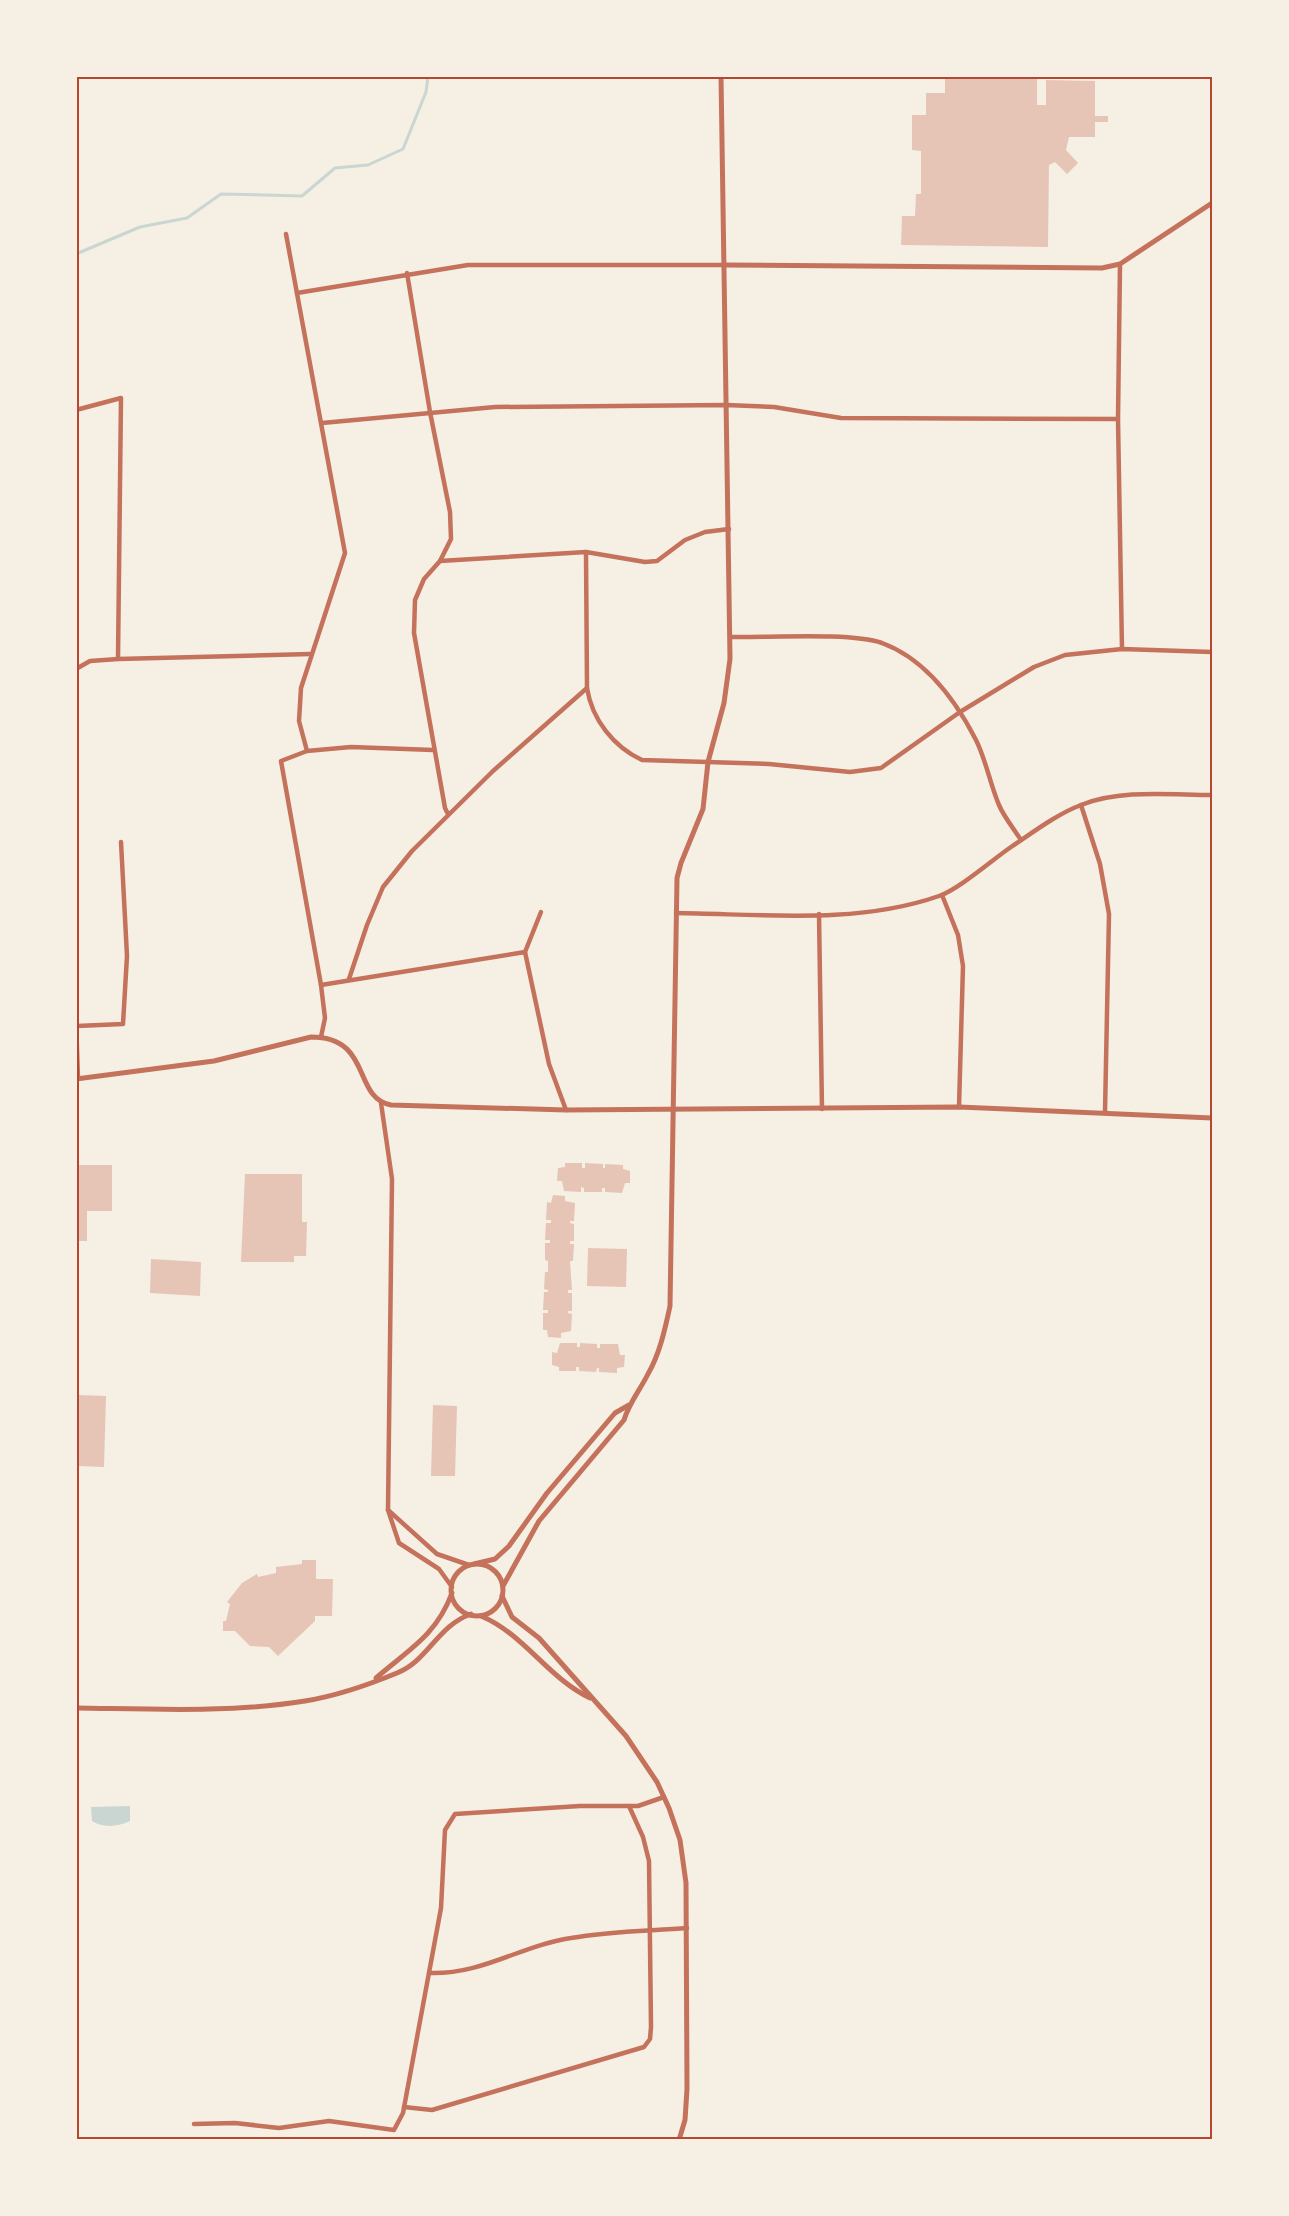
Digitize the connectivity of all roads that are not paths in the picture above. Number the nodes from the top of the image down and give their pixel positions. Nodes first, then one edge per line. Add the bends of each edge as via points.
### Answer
1 (721, 76) edge
2 (1212, 203) edge
3 (286, 234) dead end
4 (1120, 264) junction
5 (725, 265) junction
6 (407, 273) junction
7 (297, 293) junction
8 (726, 405) junction
9 (76, 410) edge
10 (430, 412) junction
11 (1118, 419) junction
12 (322, 423) junction
13 (729, 529) junction
14 (586, 552) junction
15 (440, 561) junction
16 (731, 637) junction
17 (1122, 649) junction
18 (1212, 652) edge
19 (310, 654) junction
20 (118, 659) junction
21 (76, 669) edge
22 (587, 688) junction
23 (960, 712) junction
24 (433, 750) junction
25 (307, 751) junction
26 (708, 762) junction
27 (1212, 795) edge
28 (1081, 805) junction
29 (448, 814) junction
30 (1021, 840) junction
31 (121, 842) dead end
32 (942, 895) junction
33 (541, 912) dead end
34 (676, 913) junction
35 (819, 914) junction
36 (525, 952) junction
37 (349, 979) junction
38 (321, 985) junction
39 (76, 1020) edge
40 (77, 1026) edge
41 (321, 1037) junction
42 (77, 1079) edge
43 (381, 1104) junction
44 (959, 1107) junction
45 (674, 1109) junction
46 (822, 1109) junction
47 (566, 1110) junction
48 (1104, 1112) junction
49 (1212, 1118) edge
50 (629, 1405) junction
51 (388, 1510) junction
52 (472, 1565) junction
53 (503, 1586) junction
54 (452, 1589) junction
55 (502, 1596) junction
56 (471, 1614) junction
57 (480, 1615) junction
58 (372, 1681) junction
59 (595, 1700) junction
60 (76, 1708) edge
61 (664, 1797) junction
62 (629, 1806) junction
63 (687, 1928) junction
64 (651, 1931) junction
65 (429, 1973) junction
66 (404, 2107) junction
67 (194, 2124) dead end
68 (679, 2139) edge

1 - 5 street
2 - 4 street
3 - 7 street
4 - 5 street via 1102,268
4 - 11 street
5 - 6 street via 468,265
5 - 8 street
6 - 7 street
6 - 10 street
7 - 12 street
8 - 10 street via 495,407
8 - 11 street via 774,407 841,418
8 - 13 street
9 - 20 street via 121,398
10 - 12 street
10 - 15 street via 450,512 451,539
11 - 17 street
12 - 19 street via 345,553
13 - 14 street via 685,540 657,561
13 - 16 street
14 - 15 street
14 - 22 street
15 - 24 street via 424,579 415,600 414,633
16 - 23 street via 836,638 882,643 910,658 939,684
16 - 26 street via 728,681
17 - 18 street
17 - 23 street via 1065,655 1034,667
19 - 20 street
19 - 25 street via 301,688 299,721
20 - 21 street via 90,661
22 - 26 street via 593,714 624,751 642,760
22 - 29 street
23 - 26 street via 881,768 850,772
23 - 30 street via 977,742 1000,807
24 - 25 street via 351,747
24 - 29 street
25 - 38 street via 281,761
26 - 34 street via 703,809 677,878
27 - 28 street via 1121,797
28 - 30 street
28 - 48 street via 1100,864 1109,914
29 - 37 street via 383,887
30 - 32 street
31 - 40 street via 127,956 123,1024
32 - 35 street via 860,913
32 - 44 street via 958,935 963,966
33 - 36 street
34 - 35 street
34 - 45 street
35 - 46 street
36 - 37 street
36 - 47 street via 549,1064
37 - 38 street
38 - 41 street via 325,1018
39 - 40 street
40 - 42 street
41 - 42 street via 214,1061
41 - 43 street via 350,1051
43 - 47 street
43 - 51 street via 392,1179
44 - 46 street
44 - 48 street
45 - 46 street
45 - 47 street
45 - 50 street via 670,1306 653,1363
48 - 49 street
50 - 52 street via 615,1413 547,1493 509,1546 495,1559
50 - 53 street via 624,1420 539,1521
51 - 52 street via 437,1554
51 - 54 street via 399,1543 439,1569
52 - 53 street via 482,1564 496,1572
52 - 54 street via 460,1570
53 - 55 street
54 - 56 street via 455,1603
54 - 58 street via 444,1612 428,1635
55 - 57 street via 496,1607
55 - 59 street via 512,1617 539,1638
56 - 57 street
56 - 58 street via 448,1625 426,1651 400,1672
57 - 59 street via 505,1628 573,1690
58 - 60 street via 333,1695 283,1704
59 - 61 street via 643,1759
61 - 62 street
61 - 63 street via 683,1854
62 - 64 street via 649,1861
62 - 65 street via 455,1814 446,1830 441,1908
63 - 64 street
63 - 68 street via 687,2089
64 - 65 street via 571,1938 518,1951 466,1972
64 - 66 street via 651,2026 650,2039 644,2047 432,2110
65 - 66 street
66 - 67 street via 394,2130 329,2121 279,2128

